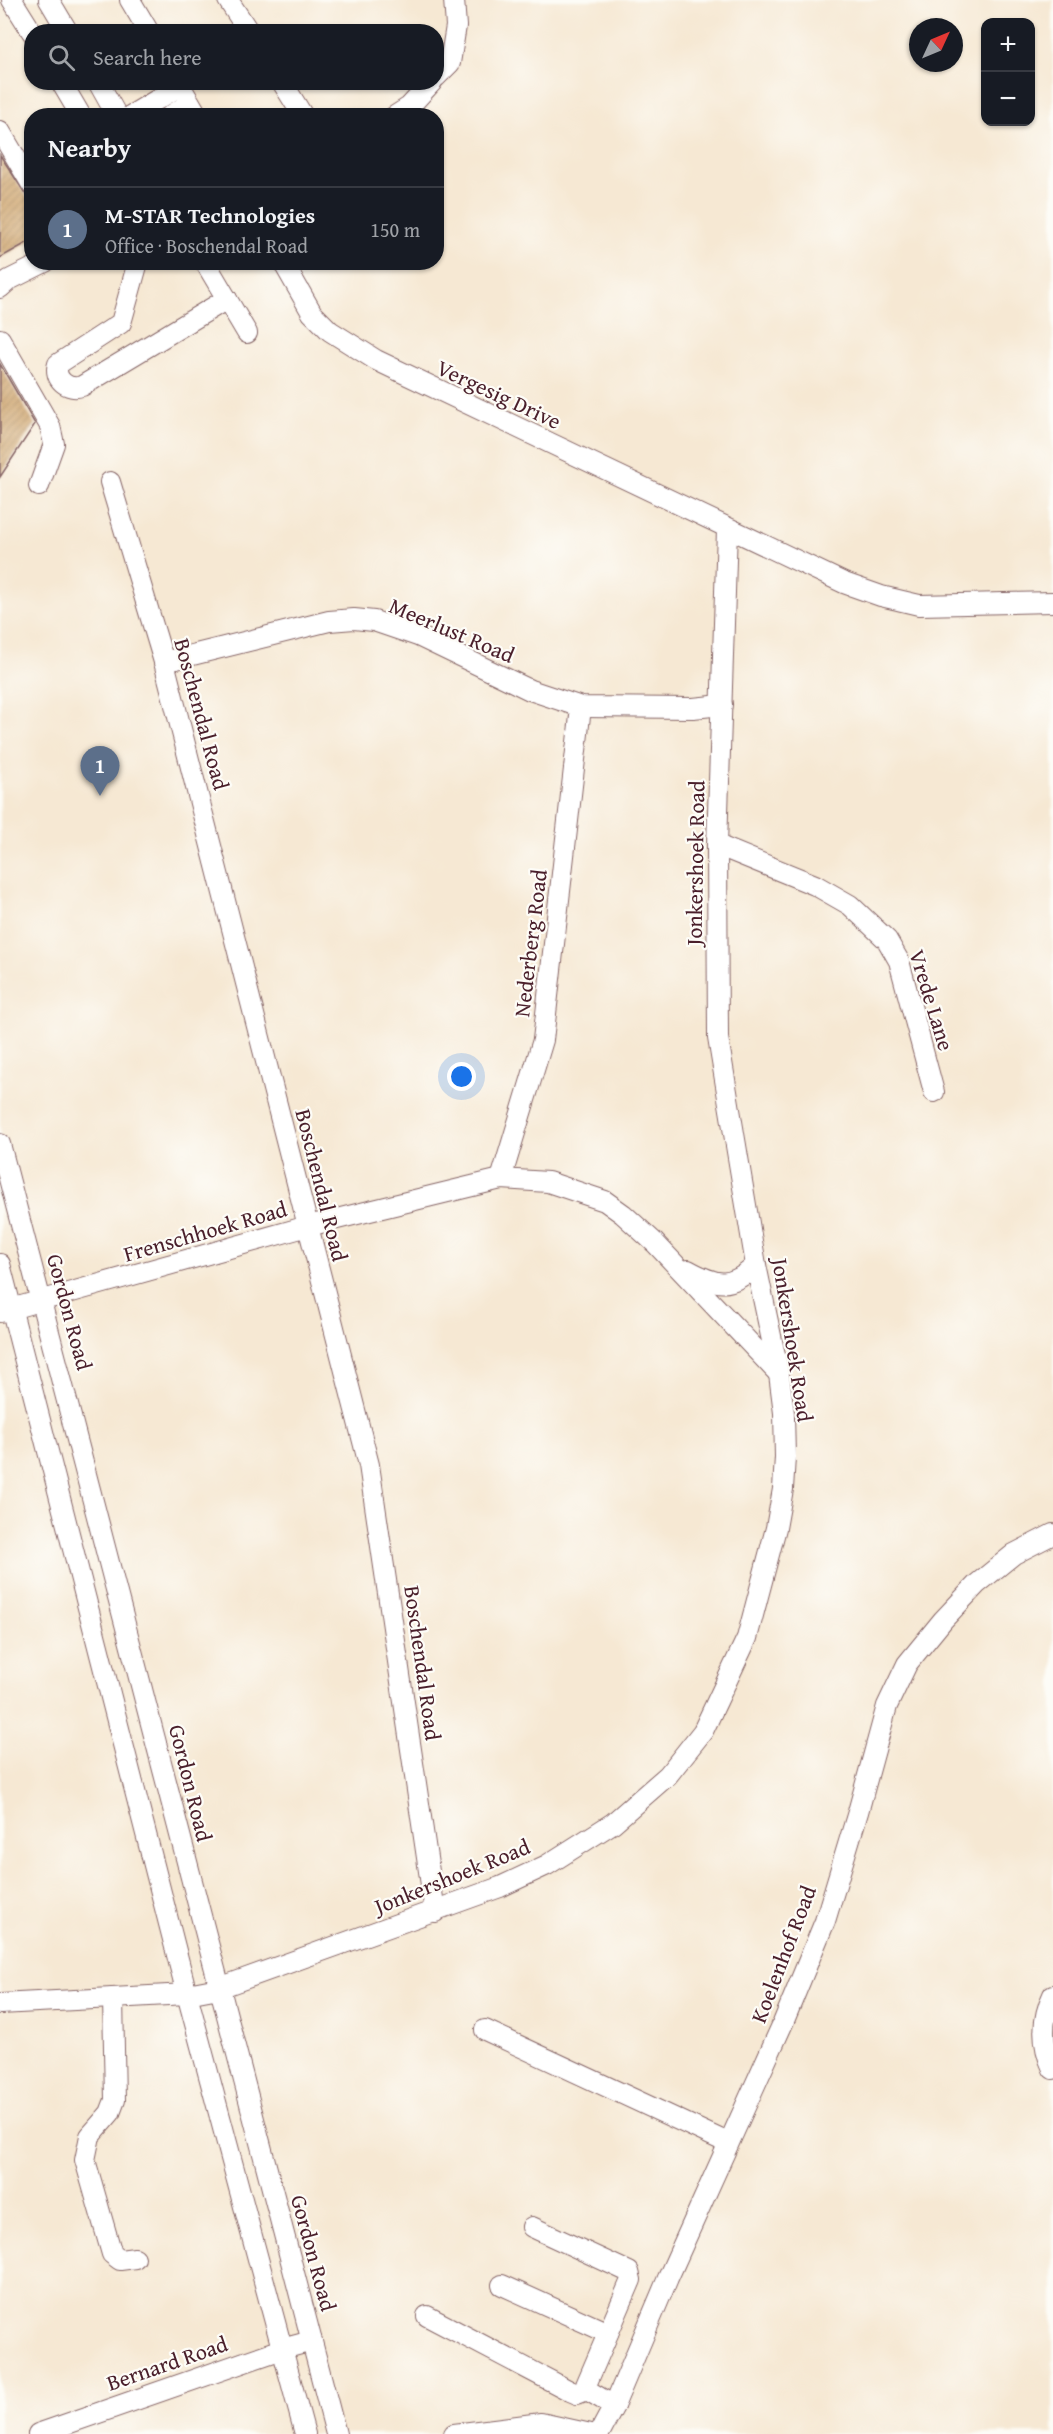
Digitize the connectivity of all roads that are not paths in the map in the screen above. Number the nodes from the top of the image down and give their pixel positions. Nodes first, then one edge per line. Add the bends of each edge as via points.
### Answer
1 (12, 0) edge
2 (49, 0) edge
3 (130, 0) edge
4 (228, 0) edge
5 (454, 0) edge
6 (27, 24) edge
7 (63, 24) edge
8 (144, 24) edge
9 (244, 24) edge
10 (444, 69) edge
11 (66, 90) edge
12 (102, 90) edge
13 (170, 90) edge
14 (183, 90) edge
15 (287, 90) edge
16 (425, 90) edge
17 (76, 108) edge
18 (113, 108) edge
19 (142, 108) edge
20 (193, 108) edge
21 (298, 108) edge
22 (407, 108) edge
23 (0, 131) edge
24 (24, 171) edge
25 (29, 270) edge
26 (136, 270) edge
27 (210, 270) edge
28 (288, 270) edge
29 (0, 288) edge
30 (227, 299) junction
31 (246, 333) dead end
32 (0, 339) edge
33 (110, 482) dead end
34 (39, 486) dead end
35 (727, 529) junction
36 (1053, 602) edge
37 (164, 662) junction
38 (722, 705) junction
39 (581, 707) junction
40 (717, 845) junction
41 (934, 1092) dead end
42 (0, 1144) edge
43 (501, 1179) junction
44 (308, 1227) junction
45 (670, 1260) junction
46 (0, 1264) edge
47 (756, 1265) junction
48 (42, 1302) junction
49 (6, 1310) edge
50 (779, 1374) junction
51 (1053, 1534) edge
52 (435, 1912) junction
53 (219, 1988) junction
54 (188, 1994) junction
55 (1053, 1995) edge
56 (113, 1998) junction
57 (0, 2004) edge
58 (484, 2030) dead end
59 (1053, 2068) edge
60 (728, 2143) junction
61 (532, 2227) dead end
62 (135, 2258) dead end
63 (502, 2285) dead end
64 (427, 2316) dead end
65 (608, 2333) junction
66 (312, 2341) junction
67 (282, 2349) junction
68 (587, 2390) junction
69 (614, 2406) junction
70 (38, 2434) edge
71 (305, 2434) edge
72 (336, 2434) edge
73 (454, 2434) edge
74 (591, 2434) edge
75 (599, 2434) edge

1 - 6 street
2 - 7 street
3 - 8 street
4 - 9 street
5 - 10 street via 456,26 450,63
11 - 17 street
12 - 18 street
13 - 19 street
14 - 20 street
15 - 21 street
16 - 22 street
23 - 24 street
25 - 29 street
26 - 30 street via 121,323 58,364 57,372 69,388 82,386
27 - 30 street
28 - 35 street, Vergesig Drive via 312,313 330,331 376,360
30 - 31 street
32 - 34 street via 50,426 54,444
33 - 37 street, Boschendal Road
35 - 36 street, Vergesig Drive via 843,583 919,605
35 - 38 street, Jonkershoek Road
37 - 39 street, Meerlust Road via 329,621 374,621 418,636 530,690
37 - 44 street, Boschendal Road
38 - 39 street, Meerlust Road
38 - 40 street, Jonkershoek Road
39 - 43 street, Nederberg Road via 543,1040
40 - 41 street, Vrede Lane via 815,885 850,905 887,940 899,961
40 - 47 street, Jonkershoek Road via 718,1038
42 - 48 street, Gordon Road
43 - 44 street, Frenschhoek Road
43 - 45 street, Frenschhoek Road via 548,1182 605,1201
44 - 48 street, Frenschhoek Road
44 - 52 street, Boschendal Road via 369,1465
45 - 47 street via 723,1284 739,1279
45 - 50 street, Frenschhoek Road
46 - 49 street
47 - 50 street, Jonkershoek Road
48 - 49 street, Frenschhoek Road
48 - 53 street, Gordon Road
49 - 54 street
50 - 52 street, Jonkershoek Road via 785,1457 777,1528 747,1638 703,1731 668,1775 612,1823 547,1865
51 - 60 street, Koelenhof Road via 1014,1554 977,1584 907,1664 886,1706 825,1921
52 - 53 street, Jonkershoek Road
53 - 54 street, Jonkershoek Road
53 - 66 street, Gordon Road
54 - 56 street, Jonkershoek Road
54 - 67 street
55 - 59 street via 1043,2032
56 - 57 street, Jonkershoek Road
56 - 62 street via 115,2100 110,2113 90,2136 85,2160 112,2254 120,2260
58 - 60 street
60 - 69 street, Koelenhof Road
61 - 65 street via 629,2272 631,2280
63 - 65 street
64 - 68 street via 570,2391 577,2394
65 - 68 street
66 - 67 street, Bernard Road
66 - 72 street, Gordon Road
67 - 70 street, Bernard Road
67 - 71 street
68 - 69 street
69 - 75 street, Koelenhof Road
73 - 74 street via 542,2423

